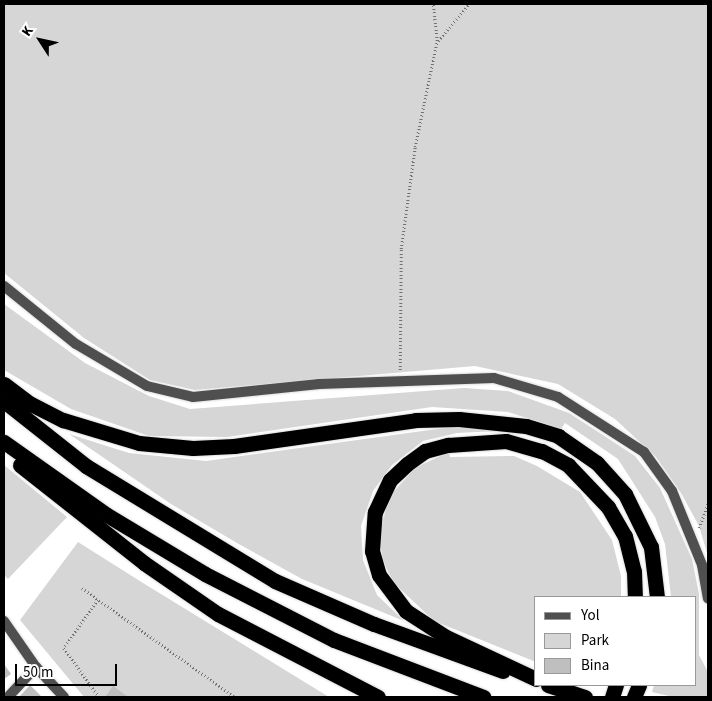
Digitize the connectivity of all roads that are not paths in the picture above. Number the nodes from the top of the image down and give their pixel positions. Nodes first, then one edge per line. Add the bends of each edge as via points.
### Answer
1 (4, 286) edge
2 (4, 384) edge
3 (4, 401) edge
4 (4, 442) edge
5 (4, 451) edge
6 (636, 596) edge
7 (658, 596) edge
8 (708, 598) edge
9 (4, 622) edge
10 (36, 667) junction
11 (534, 679) edge
12 (534, 679) edge
13 (551, 686) edge
14 (8, 697) edge
15 (64, 697) edge
16 (378, 697) edge
17 (483, 697) edge
18 (584, 697) edge

1 - 8 street via 76,344 147,386 193,397 319,384 494,378 558,397 644,452 672,491 694,543
2 - 7 highway via 31,404 63,420 139,443 175,447 234,446 433,419 493,421 550,434 596,462 625,494 650,547
3 - 11 highway via 86,466 275,581 374,624
4 - 17 highway via 107,515 205,574 334,640
5 - 16 highway via 144,564 218,614
6 - 12 highway via 634,571 625,536 608,507 568,465 542,451 506,441 448,444 426,450 407,464 390,480 375,512 372,551 379,575 406,611 446,637
9 - 10 street
10 - 14 street
10 - 15 street
13 - 18 highway

